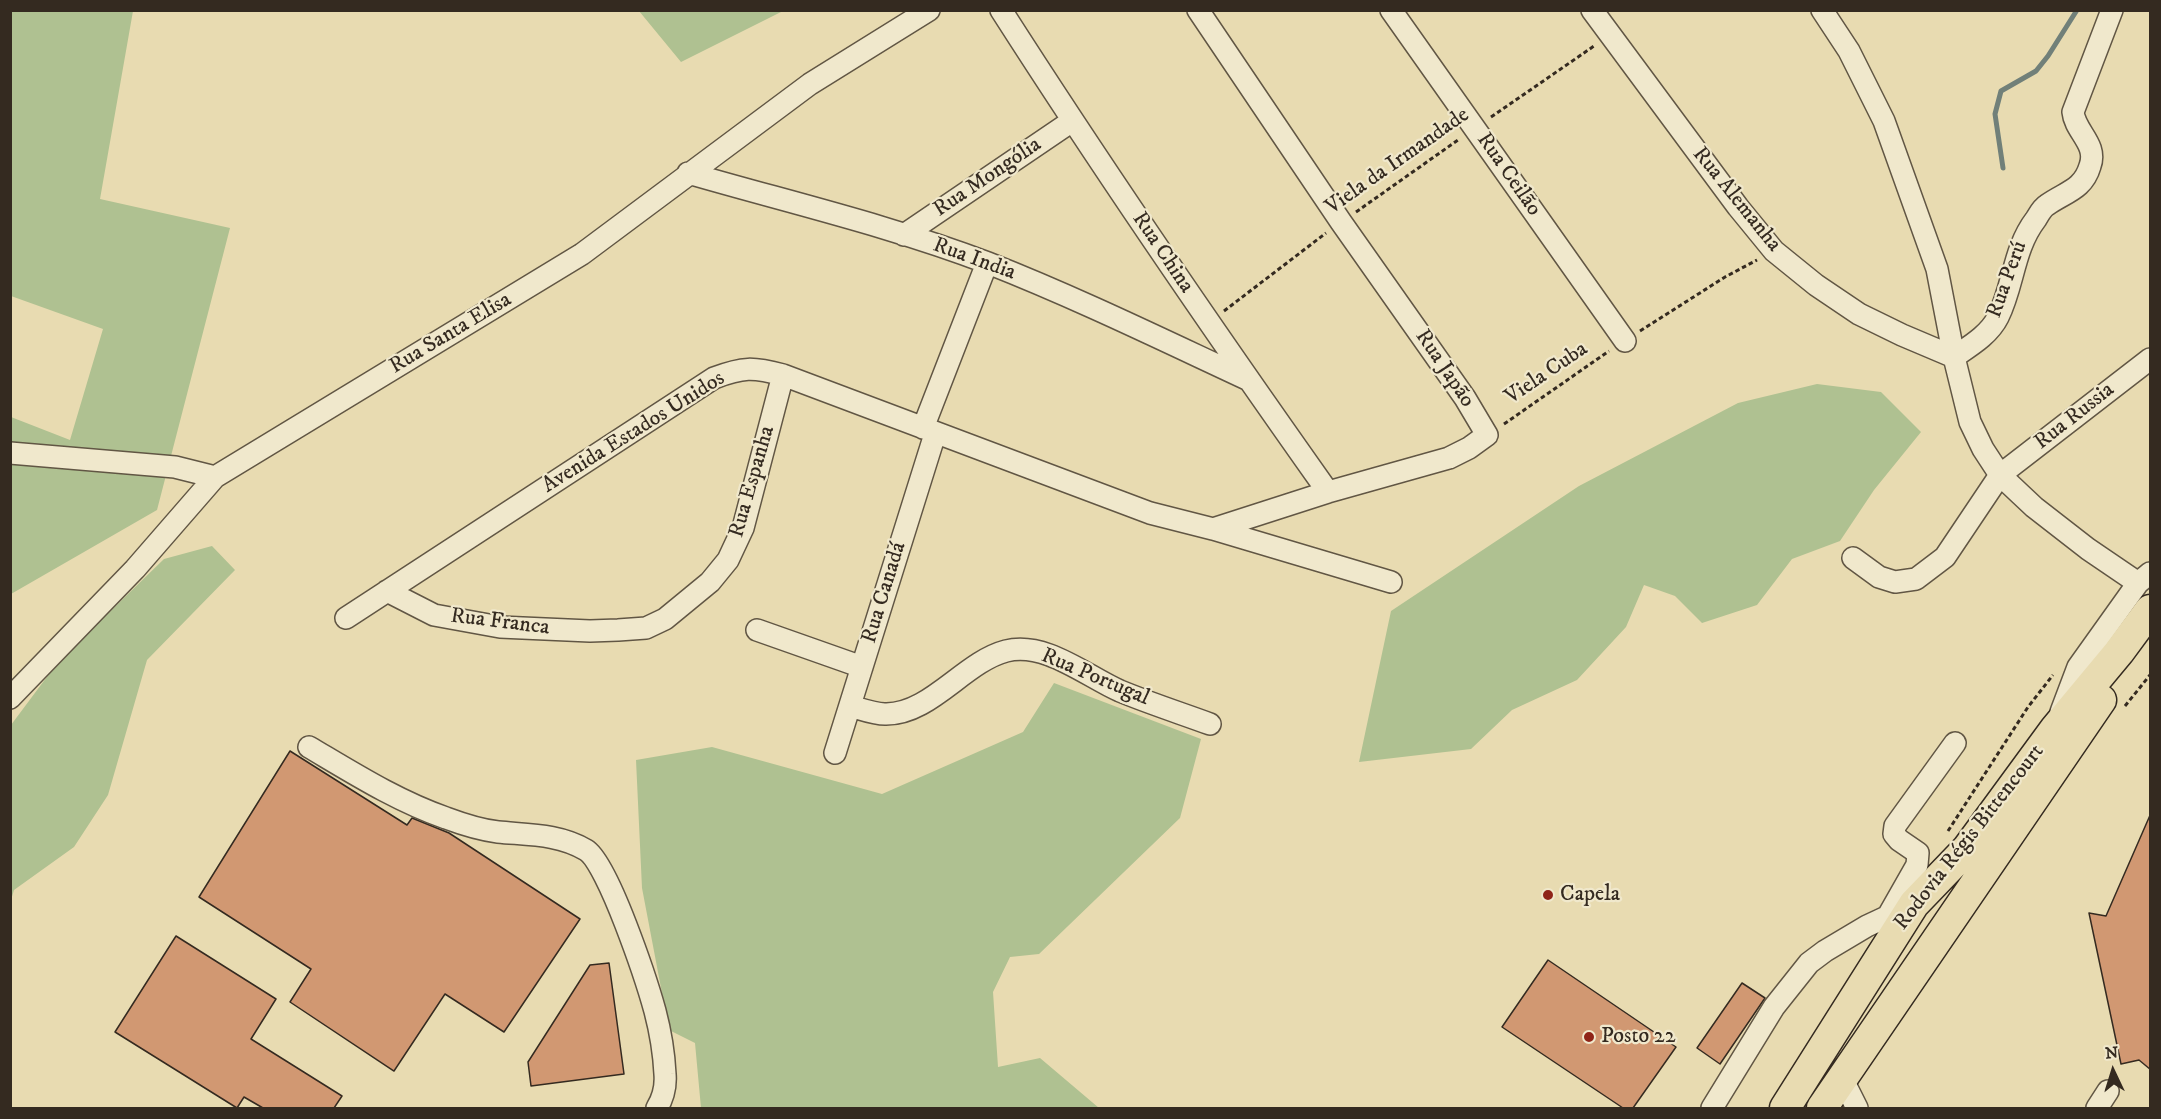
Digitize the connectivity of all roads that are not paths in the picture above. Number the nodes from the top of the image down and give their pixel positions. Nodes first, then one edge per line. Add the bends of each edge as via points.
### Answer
1 (929, 10) edge
2 (1002, 10) edge
3 (1198, 10) edge
4 (1391, 10) edge
5 (1592, 10) edge
6 (1822, 10) edge
7 (2112, 10) edge
8 (1072, 121) junction
9 (688, 173) junction
10 (904, 235) junction
11 (987, 263) junction
12 (1625, 341) road end
13 (1954, 357) junction
14 (2151, 359) edge
15 (783, 375) junction
16 (1249, 380) junction
17 (929, 431) junction
18 (10, 453) edge
19 (2000, 475) junction
20 (215, 477) junction
21 (1328, 492) junction
22 (1213, 529) junction
23 (1852, 558) dead end
24 (2144, 578) edge
25 (1391, 582) dead end
26 (387, 591) junction
27 (2151, 610) edge
28 (346, 618) dead end
29 (618, 630) joint
30 (757, 630) dead end
31 (2151, 643) edge
32 (862, 667) junction
33 (10, 698) edge
34 (850, 706) junction
35 (1210, 724) dead end
36 (2055, 729) junction
37 (1955, 743) dead end
38 (309, 747) dead end
39 (835, 753) dead end
40 (1914, 903) junction
41 (1888, 916) junction
42 (1842, 1078) junction
43 (657, 1108) edge
44 (1712, 1108) edge
45 (1785, 1108) edge
46 (1822, 1108) edge
47 (1857, 1108) edge

1 - 9 street, Rua Santa Elisa via 810,84
2 - 8 street, Rua China
3 - 21 street, Rua Japão via 1487,435 1449,458
4 - 12 street, Rua Ceilão
5 - 13 street, Rua Alemanha via 1774,251 1860,314
6 - 13 street via 1849,51 1884,121 1937,269
7 - 13 street, Rua Perú via 2073,112 2074,122 2090,145 2092,163 2085,179 2045,206 2025,233 1997,318 1984,336
8 - 10 street, Rua Mongólia
8 - 16 street, Rua China
9 - 10 street, Rua India
9 - 20 street, Rua Santa Elisa via 582,254
10 - 11 street, Rua India
11 - 16 street, Rua India via 1088,304
11 - 17 street, Rua Canadá
13 - 19 street via 1970,422
14 - 19 street, Rua Russia
15 - 17 street, Avenida Estados Unidos
15 - 26 street, Avenida Estados Unidos via 758,369 735,370 714,378
15 - 29 street, Rua Espanha via 743,528 728,560 710,582 665,619 646,628
16 - 21 street, Rua China
17 - 22 street, Avenida Estados Unidos via 1150,513
17 - 32 street, Rua Canadá
18 - 20 street via 175,467
19 - 23 street, Rua Russia via 1945,557 1916,579 1895,582 1879,578
19 - 24 street via 2088,549
20 - 33 street, Rua Santa Elisa via 135,569
21 - 22 street
22 - 25 street
24 - 36 street via 2078,667
26 - 28 street, Avenida Estados Unidos
26 - 29 street, Rua Franca via 434,615 500,627
27 - 36 highway, Rodovia Régis Bittencourt
30 - 32 street
31 - 42 highway, Rodovia Régis Bittencourt via 2103,696
32 - 34 street, Rua Canadá
34 - 35 street, Rua Portugal via 885,714 903,712 984,662 1006,651 1025,651 1067,662 1121,691
34 - 39 street, Rua Canadá
36 - 40 highway, Rodovia Régis Bittencourt via 1967,849
37 - 41 street via 1895,826 1894,834 1918,854 1917,865
38 - 43 street via 399,799 446,819 496,831 570,841 589,852 618,903 655,1012 665,1075 663,1099
40 - 41 street
40 - 45 highway, Rodovia Régis Bittencourt
41 - 44 street via 1809,963 1774,1007
42 - 46 highway, Rodovia Régis Bittencourt
42 - 47 street

